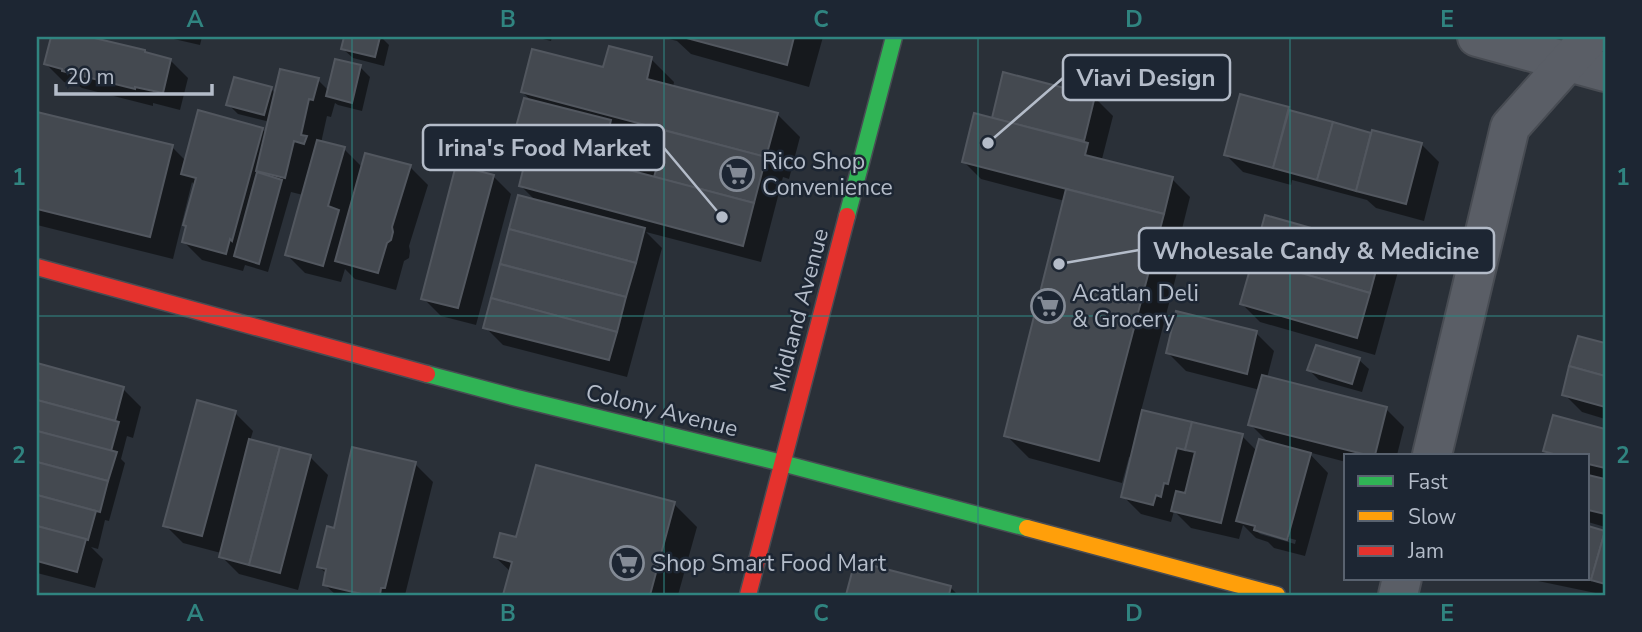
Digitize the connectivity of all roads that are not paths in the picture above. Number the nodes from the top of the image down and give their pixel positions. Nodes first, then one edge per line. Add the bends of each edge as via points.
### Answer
1 (894, 37) edge
2 (1477, 37) edge
3 (1578, 49) edge
4 (1605, 72) edge
5 (37, 267) edge
6 (1432, 454) edge
7 (782, 463) junction
8 (748, 595) edge
9 (1277, 595) edge

1 - 7 street, Midland Avenue
2 - 3 street
3 - 4 street
3 - 6 street via 1510,127
5 - 7 street, Colony Avenue via 517,398
7 - 8 street, Midland Avenue
7 - 9 street, Colony Avenue

